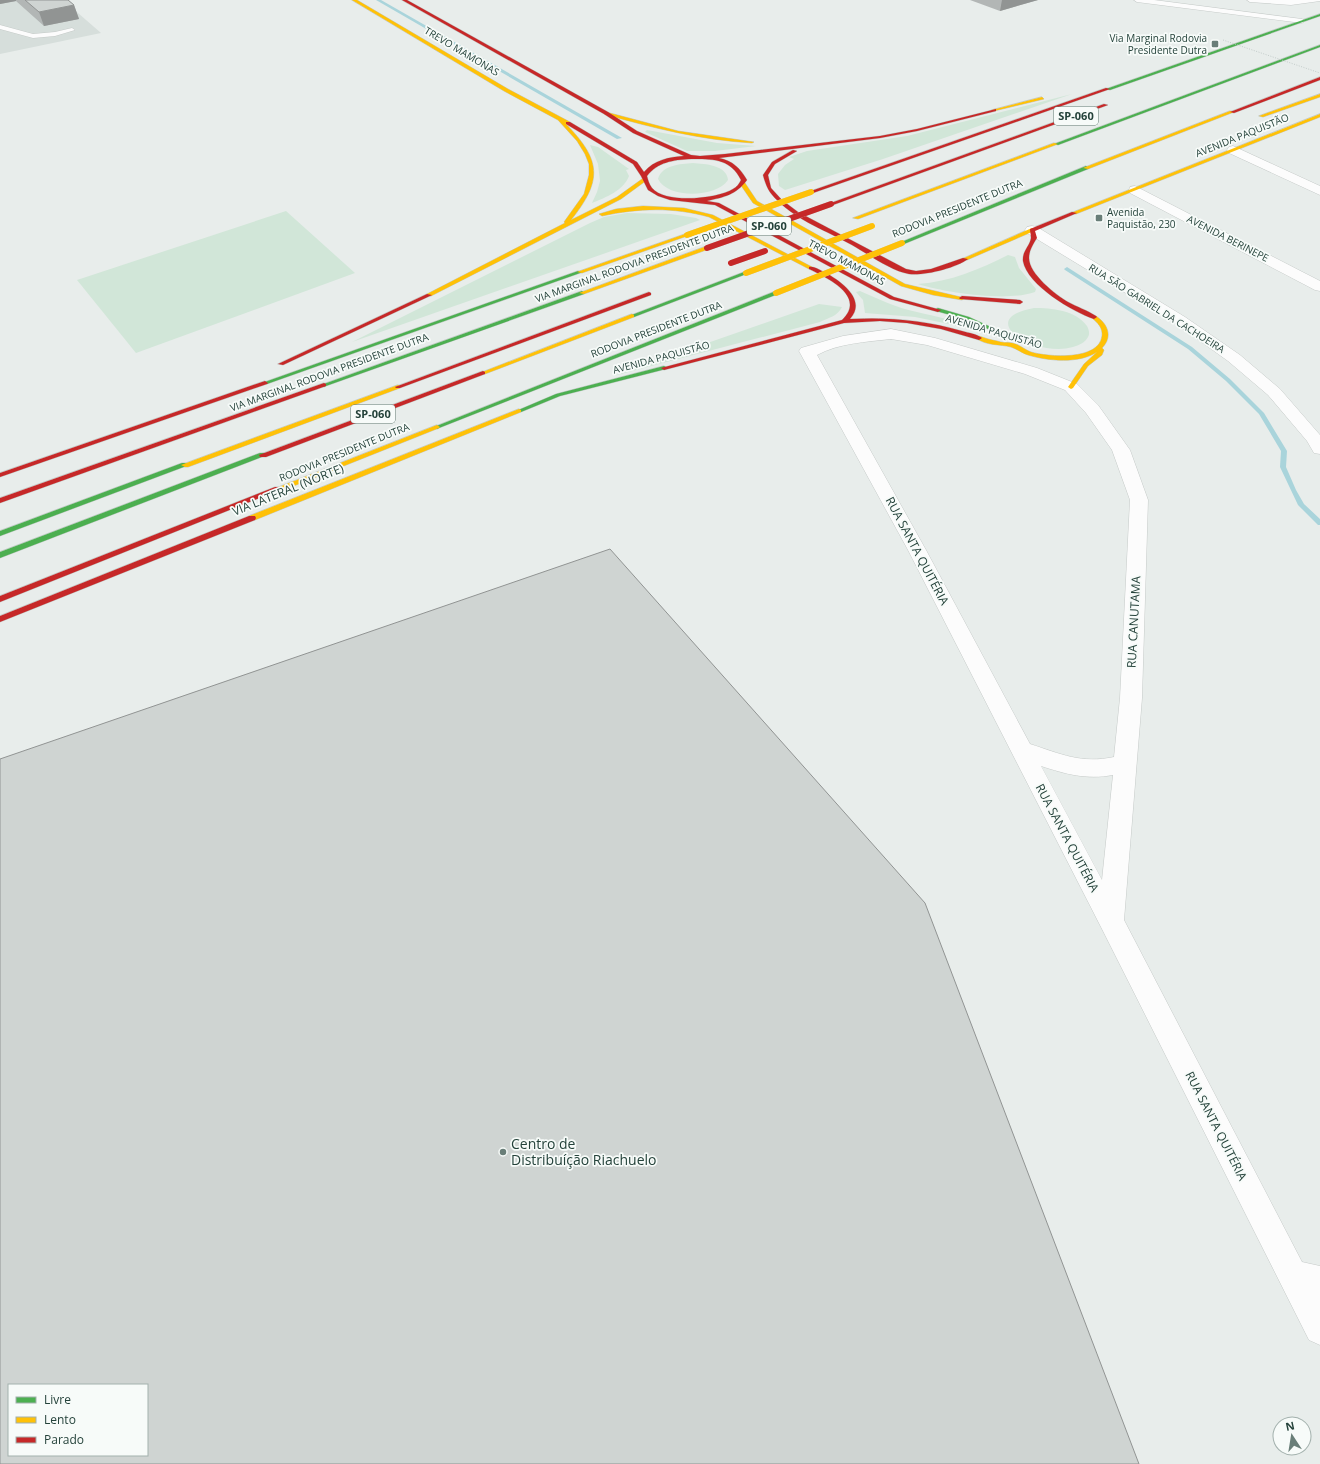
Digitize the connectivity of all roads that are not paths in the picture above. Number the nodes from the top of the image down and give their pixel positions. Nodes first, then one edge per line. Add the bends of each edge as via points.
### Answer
1 (354, 0) edge
2 (404, 0) edge
3 (1137, 0) edge
4 (1250, 0) edge
5 (1318, 0) edge
6 (1320, 15) edge
7 (1302, 21) junction
8 (0, 27) edge
9 (72, 30) dead end
10 (1320, 46) edge
11 (1211, 53) junction
12 (1130, 71) dead end
13 (1320, 78) edge
14 (1054, 94) dead end
15 (1320, 96) edge
16 (1115, 102) dead end
17 (606, 113) junction
18 (1318, 117) edge
19 (1254, 118) dead end
20 (560, 120) junction
21 (814, 145) junction
22 (1233, 150) junction
23 (1144, 156) dead end
24 (690, 157) junction
25 (700, 157) junction
26 (1068, 175) junction
27 (644, 178) junction
28 (743, 184) junction
29 (1135, 190) junction
30 (1320, 191) edge
31 (694, 200) junction
32 (853, 219) dead end
33 (875, 225) dead end
34 (834, 226) dead end
35 (562, 227) junction
36 (1032, 230) junction
37 (727, 265) dead end
38 (1320, 287) edge
39 (656, 291) dead end
40 (1047, 301) dead end
41 (1067, 304) junction
42 (844, 321) junction
43 (994, 330) junction
44 (1102, 344) junction
45 (1011, 345) junction
46 (808, 352) joint
47 (272, 368) dead end
48 (244, 381) dead end
49 (1071, 387) junction
50 (587, 388) joint
51 (157, 420) junction
52 (1320, 449) edge
53 (0, 475) edge
54 (0, 501) edge
55 (0, 534) edge
56 (0, 555) edge
57 (0, 599) edge
58 (0, 618) edge
59 (1022, 750) junction
60 (1124, 764) junction
61 (1111, 921) junction
62 (1307, 1278) edge
63 (1320, 1328) edge

1 - 20 main road, TREVO MAMONAS
2 - 17 main road, TREVO MAMONAS
3 - 7 lane
4 - 5 lane via 1291,3
6 - 7 main road
7 - 11 main road
8 - 9 lane via 33,36
10 - 32 main road, RODOVIA PRESIDENTE DUTRA / SP-060
11 - 12 main road via 1187,56
11 - 51 main road, bridge
13 - 26 main road, RODOVIA PRESIDENTE DUTRA
14 - 21 main road via 918,130
15 - 19 main road
16 - 54 main road, VIA MARGINAL RODOVIA PRESIDENTE DUTRA / SP-060, bridge
17 - 21 main road via 704,138
17 - 24 main road via 645,136
18 - 22 main road, AVENIDA PAQUISTÃO
20 - 27 main road via 635,163
20 - 35 main road via 582,144 592,168 592,180 582,204
21 - 25 main road
21 - 36 main road, AVENIDA PAQUISTÃO via 775,160 764,177 769,190 789,209 903,270 909,272 941,269
22 - 29 main road, AVENIDA PAQUISTÃO
22 - 30 street
23 - 26 main road
24 - 25 main road, TREVO MAMONAS
24 - 27 main road, TREVO MAMONAS via 656,164 650,167
25 - 28 main road, TREVO MAMONAS via 718,160 737,168 744,178
26 - 57 main road, RODOVIA PRESIDENTE DUTRA, bridge
27 - 31 main road, TREVO MAMONAS via 646,185 657,193
27 - 35 main road via 624,195
28 - 31 main road, TREVO MAMONAS via 730,194
28 - 43 main road, TREVO MAMONAS via 755,202 903,285 924,292 968,300 1023,301 1007,306 997,313 993,323
29 - 36 main road, AVENIDA PAQUISTÃO
29 - 38 street, AVENIDA BERINEPE
31 - 43 main road, TREVO MAMONAS via 717,204 892,298 980,322
33 - 56 main road, RODOVIA PRESIDENTE DUTRA / SP-060, bridge
34 - 37 main road, SP-060, bridge
35 - 42 main road via 625,209 656,207 702,213 833,279 850,294 853,304 852,311
35 - 47 main road via 407,306
36 - 41 main road via 1034,238 1026,249 1026,264 1035,277
36 - 52 street, RUA SÃO GABRIEL DA CACHOEIRA via 1180,320 1234,358 1274,392
39 - 55 main road, SP-060
40 - 41 main road
41 - 44 main road via 1088,313 1100,323 1106,334
42 - 45 main road, AVENIDA PAQUISTÃO via 890,319 917,322 998,344
42 - 50 main road, AVENIDA PAQUISTÃO
43 - 45 main road, TREVO MAMONAS
44 - 45 main road, AVENIDA PAQUISTÃO via 1081,356 1063,357 1036,354
44 - 49 main road via 1100,354 1086,365
46 - 49 street, RUA CANUTAMA via 843,341 902,334 1030,371
46 - 59 street, RUA SANTA QUITÉRIA via 917,550
48 - 51 main road
49 - 60 street, RUA CANUTAMA via 1092,409 1121,450 1138,500 1131,698
50 - 58 main road, VIA LATERAL (NORTE) via 558,395
51 - 53 main road
59 - 60 street via 1071,767 1099,769
59 - 61 street, RUA SANTA QUITÉRIA
60 - 61 street, RUA CANUTAMA
61 - 62 street, RUA SANTA QUITÉRIA
62 - 63 street, RUA SANTA QUITÉRIA

